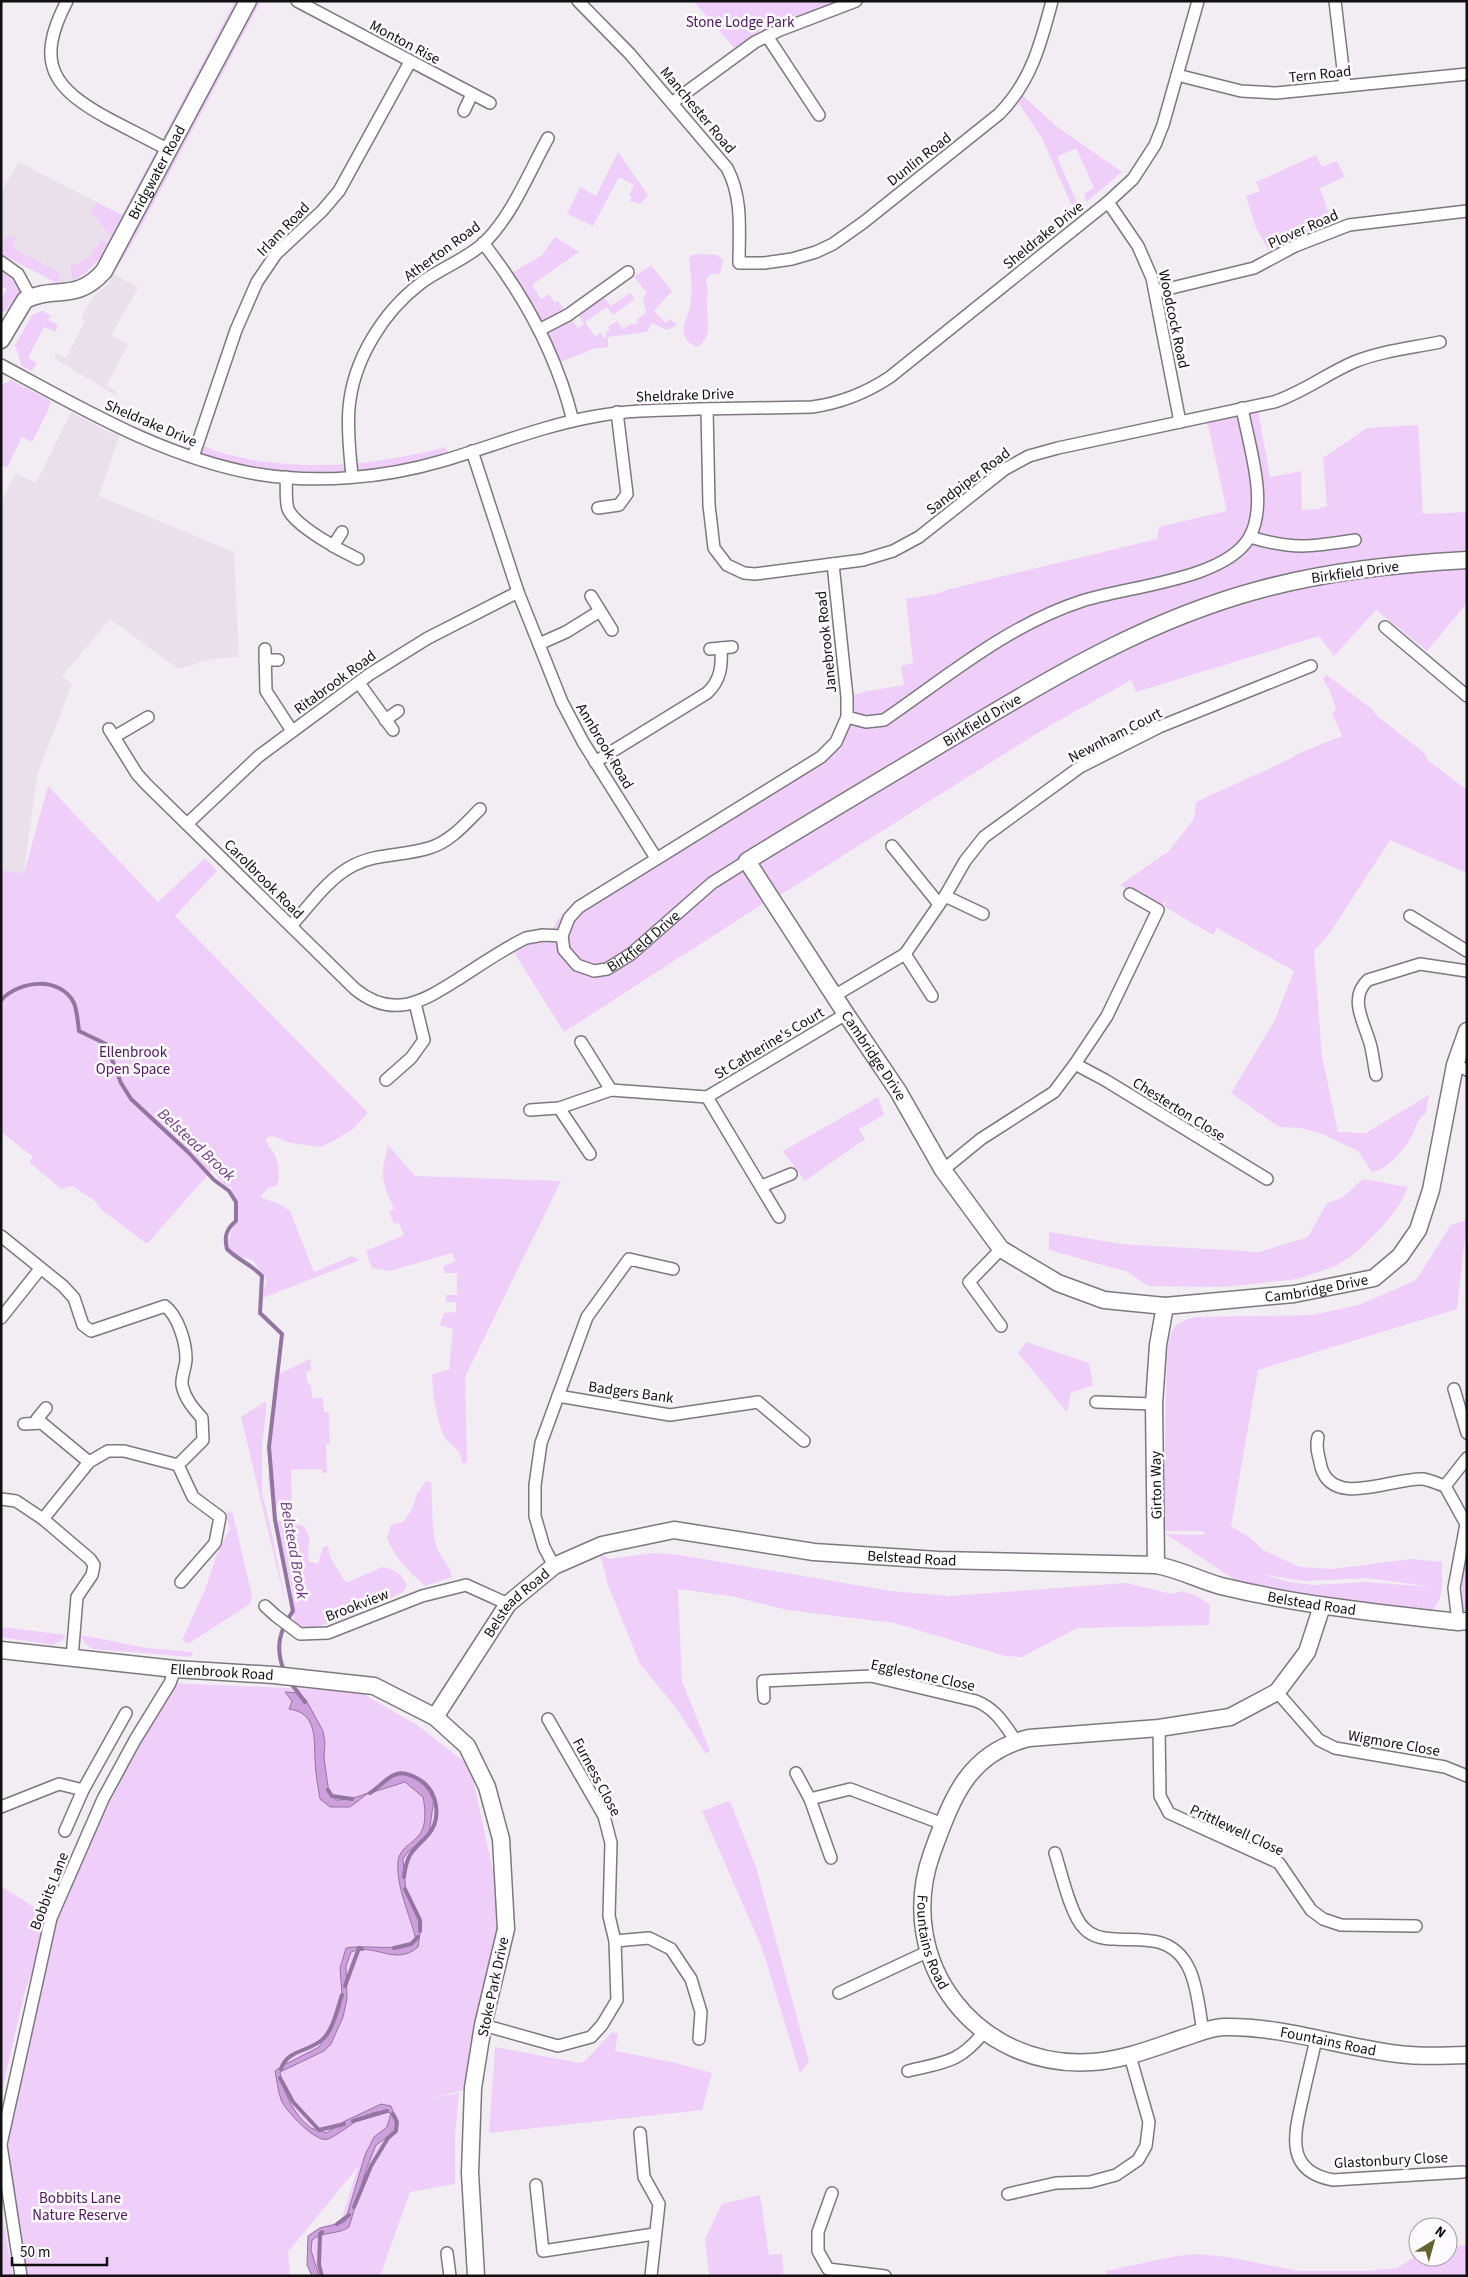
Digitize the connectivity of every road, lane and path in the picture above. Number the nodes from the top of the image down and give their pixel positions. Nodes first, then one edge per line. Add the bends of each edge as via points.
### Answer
1 (67, 1) edge
2 (248, 1) edge
3 (297, 1) edge
4 (578, 1) edge
5 (856, 1) edge
6 (1052, 1) edge
7 (1198, 1) edge
8 (1335, 1) edge
9 (767, 36) junction
10 (410, 62) junction
11 (1467, 74) edge
12 (1177, 75) junction
13 (1345, 86) junction
14 (472, 94) junction
15 (673, 102) junction
16 (490, 103) dead end
17 (464, 110) dead end
18 (819, 115) dead end
19 (548, 138) dead end
20 (169, 150) junction
21 (1108, 202) junction
22 (1467, 211) edge
23 (483, 243) junction
24 (1, 262) edge
25 (738, 263) joint
26 (628, 272) dead end
27 (1155, 292) junction
28 (31, 298) junction
29 (539, 330) junction
30 (1, 340) edge
31 (1440, 342) dead end
32 (1, 365) edge
33 (1242, 408) junction
34 (707, 409) junction
35 (617, 412) junction
36 (573, 420) junction
37 (1180, 422) junction
38 (472, 452) junction
39 (193, 458) junction
40 (352, 476) junction
41 (286, 477) junction
42 (598, 508) dead end
43 (342, 532) dead end
44 (1250, 537) junction
45 (1355, 540) dead end
46 (332, 546) junction
47 (358, 559) dead end
48 (1467, 560) edge
49 (833, 564) junction
50 (518, 592) junction
51 (591, 596) dead end
52 (600, 611) junction
53 (1385, 627) dead end
54 (612, 630) dead end
55 (539, 644) junction
56 (721, 648) dead end
57 (278, 660) dead end
58 (1310, 666) dead end
59 (359, 683) junction
60 (1467, 696) edge
61 (398, 711) dead end
62 (148, 717) dead end
63 (846, 717) junction
64 (385, 720) junction
65 (393, 730) dead end
66 (292, 731) junction
67 (596, 762) junction
68 (480, 808) dead end
69 (187, 824) junction
70 (892, 846) dead end
71 (656, 858) junction
72 (747, 861) junction
73 (1130, 894) dead end
74 (942, 900) junction
75 (983, 914) dead end
76 (1410, 916) dead end
77 (291, 926) junction
78 (562, 936) junction
79 (1467, 951) edge
80 (905, 954) junction
81 (1467, 971) edge
82 (834, 996) junction
83 (932, 996) dead end
84 (415, 1003) junction
85 (846, 1014) junction
86 (1467, 1031) edge
87 (581, 1042) dead end
88 (1075, 1064) junction
89 (1461, 1068) edge
90 (1376, 1074) dead end
91 (386, 1080) dead end
92 (611, 1090) junction
93 (707, 1097) junction
94 (559, 1108) junction
95 (530, 1110) dead end
96 (590, 1154) dead end
97 (943, 1170) junction
98 (791, 1174) dead end
99 (1267, 1179) dead end
100 (762, 1186) junction
101 (779, 1216) dead end
102 (1, 1236) edge
103 (1001, 1250) junction
104 (40, 1269) junction
105 (672, 1269) dead end
106 (1165, 1306) junction
107 (1, 1318) edge
108 (1001, 1326) dead end
109 (1454, 1389) dead end
110 (558, 1396) junction
111 (1096, 1402) dead end
112 (1154, 1404) junction
113 (46, 1408) dead end
114 (42, 1423) junction
115 (24, 1424) dead end
116 (1467, 1432) edge
117 (1318, 1437) dead end
118 (804, 1440) dead end
119 (1467, 1458) edge
120 (89, 1462) junction
121 (178, 1465) junction
122 (1445, 1486) junction
123 (1, 1499) edge
124 (43, 1519) junction
125 (1466, 1524) edge
126 (1156, 1565) junction
127 (554, 1566) junction
128 (181, 1582) dead end
129 (508, 1604) junction
130 (265, 1606) dead end
131 (1322, 1606) junction
132 (1462, 1621) edge
133 (1, 1650) edge
134 (72, 1658) junction
135 (175, 1669) junction
136 (1278, 1692) junction
137 (764, 1698) dead end
138 (126, 1713) dead end
139 (435, 1717) junction
140 (548, 1719) dead end
141 (1159, 1728) junction
142 (1016, 1741) junction
143 (796, 1773) dead end
144 (1467, 1776) edge
145 (83, 1790) junction
146 (810, 1799) junction
147 (1, 1808) edge
148 (942, 1824) junction
149 (65, 1831) dead end
150 (1055, 1853) dead end
151 (832, 1858) dead end
152 (1416, 1926) dead end
153 (615, 1941) junction
154 (928, 1951) junction
155 (839, 1993) dead end
156 (484, 2025) junction
157 (984, 2032) junction
158 (1203, 2032) junction
159 (699, 2039) dead end
160 (1316, 2039) junction
161 (1130, 2056) junction
162 (1467, 2056) edge
163 (908, 2072) dead end
164 (640, 2133) dead end
165 (1, 2144) edge
166 (1463, 2172) dead end
167 (536, 2185) dead end
168 (832, 2193) dead end
169 (1008, 2194) dead end
170 (654, 2234) junction
171 (447, 2253) dead end
172 (21, 2276) edge
173 (450, 2276) edge
174 (476, 2276) edge
175 (650, 2276) edge
176 (885, 2276) edge

1 - 20 street via 56,24 51,50 53,67 60,82 79,102
2 - 20 street, Bridgwater Road
3 - 10 street, Monton Rise
4 - 15 street, Manchester Road
5 - 9 street
6 - 25 street, Dunlin Road via 1038,54 1028,75 1014,98 990,122 834,244 808,256 764,263
7 - 12 street, Sheldrake Drive
8 - 13 street
9 - 15 street
9 - 18 street
10 - 14 street, Monton Rise
10 - 39 street, Irlam Road via 339,191 276,254 257,282 236,330
11 - 13 street, Tern Road
12 - 13 street, Tern Road via 1259,93
12 - 21 street, Sheldrake Drive via 1151,154 1133,179
14 - 16 street, Monton Rise
14 - 17 street
15 - 25 street, Manchester Road via 732,177 740,210
19 - 23 street, Atherton Road via 508,212
20 - 28 street, Bridgwater Road via 111,260 98,278 76,290
21 - 27 street, Woodcock Road via 1148,265
21 - 34 street, Sheldrake Drive via 890,377 863,394 812,407
22 - 27 street, Plover Road via 1349,224 1295,246 1254,268
23 - 29 street
23 - 40 street, Atherton Road via 414,289 394,309 372,341 350,398 348,430
24 - 28 street via 18,274
26 - 29 street via 568,315
27 - 37 street, Woodcock Road
28 - 30 street via 21,305
29 - 36 street
31 - 33 street, Sandpiper Road via 1362,359 1291,396
32 - 39 street, Sheldrake Drive via 110,423
33 - 37 street, Sandpiper Road
33 - 44 street via 1258,496 1257,515
34 - 35 street, Sheldrake Drive
34 - 49 street, Sandpiper Road via 712,540 718,556 735,570 750,574
35 - 36 street, Sheldrake Drive
35 - 42 street via 627,494 619,505
36 - 38 street, Sheldrake Drive
37 - 49 street, Sandpiper Road via 1030,456 1005,470 901,547 874,558
38 - 40 street, Sheldrake Drive via 411,469
38 - 50 street, Annbrook Road
39 - 41 street, Sheldrake Drive
40 - 41 street, Sheldrake Drive
41 - 46 street via 290,513
43 - 46 street
44 - 45 street, Birkfield Drive via 1299,547
44 - 63 street via 1234,556 1209,570 1092,598 1021,627 884,720 872,723
46 - 47 street
48 - 72 street, Birkfield Drive via 1378,567 1297,580 1147,629 1040,684
49 - 63 street, Janebrook Road via 847,697
50 - 55 street, Annbrook Road
50 - 59 street, Ritabrook Road via 421,642
51 - 52 street
52 - 54 street
52 - 55 street
53 - 60 street
55 - 67 street, Annbrook Road via 562,702
56 - 67 street via 720,673 707,693
57 - 66 street via 265,655 266,691
58 - 74 street, Newnham Court via 1159,727 1080,767 984,837
59 - 64 street
59 - 66 street, Ritabrook Road
61 - 64 street
62 - 69 street, Carolbrook Road via 112,733 141,779
63 - 71 street via 836,742 821,757
64 - 65 street
66 - 69 street, Ritabrook Road via 248,764
67 - 71 street, Annbrook Road
68 - 77 street via 455,833 436,846 376,857 343,871
69 - 77 street, Carolbrook Road
70 - 74 street
71 - 78 street via 579,907 569,918
72 - 78 street, Birkfield Drive via 712,883 630,954 607,969 594,971 577,965 564,950
72 - 82 street, Cambridge Drive
73 - 88 street via 1158,910 1107,1016
74 - 75 street
74 - 80 street, Newnham Court
76 - 79 street
77 - 84 street, Carolbrook Road via 365,996 387,1005
78 - 84 street via 526,938
80 - 82 street, Newnham Court
80 - 83 street
81 - 90 street via 1420,964 1368,980 1362,986 1358,997 1359,1012 1372,1047
82 - 85 street, Cambridge Drive
84 - 91 street via 424,1040 411,1058
85 - 93 street, St Catherine's Court
85 - 97 street, Cambridge Drive via 898,1091
86 - 89 street, Cambridge Drive
87 - 92 street
88 - 97 street via 1054,1092 981,1139
88 - 99 street, Chesterton Close
89 - 106 street, Cambridge Drive via 1418,1230 1400,1256 1374,1278 1294,1294
92 - 93 street, St Catherine's Court
92 - 94 street, St Catherine's Court
93 - 100 street, St Catherine's Court
94 - 95 street, St Catherine's Court
94 - 96 street
97 - 103 street, Cambridge Drive
98 - 100 street
100 - 101 street, St Catherine's Court
102 - 104 street
103 - 106 street, Cambridge Drive via 1058,1283 1104,1300
103 - 108 street via 969,1282
104 - 107 street
104 - 121 street via 74,1298 82,1325 91,1331 165,1306 172,1312 186,1358 182,1384 189,1404 202,1418 203,1433 203,1440
105 - 110 street via 629,1259 587,1317
106 - 112 street, Girton Way via 1158,1345
109 - 116 street
110 - 118 street, Badgers Bank via 670,1415 758,1402
110 - 127 street via 541,1443 535,1485 535,1516 544,1547
111 - 112 street
112 - 126 street, Girton Way
113 - 114 street via 37,1418
114 - 115 street
114 - 120 street
117 - 122 street via 1316,1446 1323,1474 1337,1486 1350,1490 1423,1479
119 - 122 street
120 - 121 street via 108,1452 124,1451
120 - 124 street
121 - 128 street via 194,1497 220,1516 215,1543
122 - 125 street
123 - 124 street via 16,1501
124 - 134 street via 94,1565 92,1575 77,1597
125 - 132 street via 1454,1588
126 - 127 street, Belstead Road via 938,1560 814,1552 674,1530 602,1545
126 - 131 street, Belstead Road via 1175,1568 1219,1585
127 - 129 street, Belstead Road
129 - 130 street, Brookview via 466,1586 422,1596 328,1633 300,1634
129 - 139 street, Belstead Road
131 - 132 street, Belstead Road
131 - 136 street, Fountains Road via 1307,1652
133 - 134 street, Ellenbrook Road
134 - 135 street, Ellenbrook Road
135 - 139 street, Ellenbrook Road via 374,1686
135 - 165 street, Bobbits Lane via 103,1799 51,1918
136 - 141 street, Fountains Road via 1230,1717
136 - 144 street, Wigmore Close via 1319,1740 1335,1748 1445,1767
137 - 142 street, Egglestone Close via 763,1681 871,1676 989,1706
138 - 145 street
139 - 156 street, Stoke Park Drive via 467,1746 487,1786 501,1839 506,1929
140 - 153 street, Furness Close via 604,1816 611,1843 609,1916
141 - 142 street, Fountains Road
141 - 152 street, Prittlewell Close via 1160,1796 1169,1814 1279,1863 1311,1910 1332,1923
142 - 148 street, Fountains Road via 974,1767 957,1792
143 - 146 street
145 - 147 street via 59,1784
145 - 149 street
146 - 148 street via 850,1790
146 - 151 street
148 - 154 street, Fountains Road via 926,1870 922,1912
150 - 158 street via 1076,1917 1088,1932 1105,1939 1156,1941 1170,1947 1182,1958 1193,1978
153 - 156 street, Furness Close via 617,2000 591,2036 558,2046
153 - 159 street via 649,1938 671,1949 691,1979 701,2012
154 - 155 street
154 - 157 street, Fountains Road via 950,1996
156 - 174 street, Stoke Park Drive via 470,2133
157 - 161 street, Fountains Road via 1014,2049 1056,2061 1093,2062
157 - 163 street via 972,2047 954,2060
158 - 160 street, Fountains Road via 1221,2026 1268,2028
158 - 161 street, Fountains Road
160 - 162 street, Fountains Road via 1399,2054
160 - 166 street, Glastonbury Close via 1294,2134 1296,2150 1308,2169 1334,2180
161 - 169 street via 1149,2130 1146,2146 1138,2160 1116,2176 1090,2182 1056,2183
164 - 170 street via 644,2177 660,2204
165 - 172 street, Bobbits Lane
167 - 170 street via 543,2251
168 - 176 street via 818,2232 818,2251 828,2269
170 - 175 street
171 - 173 street

